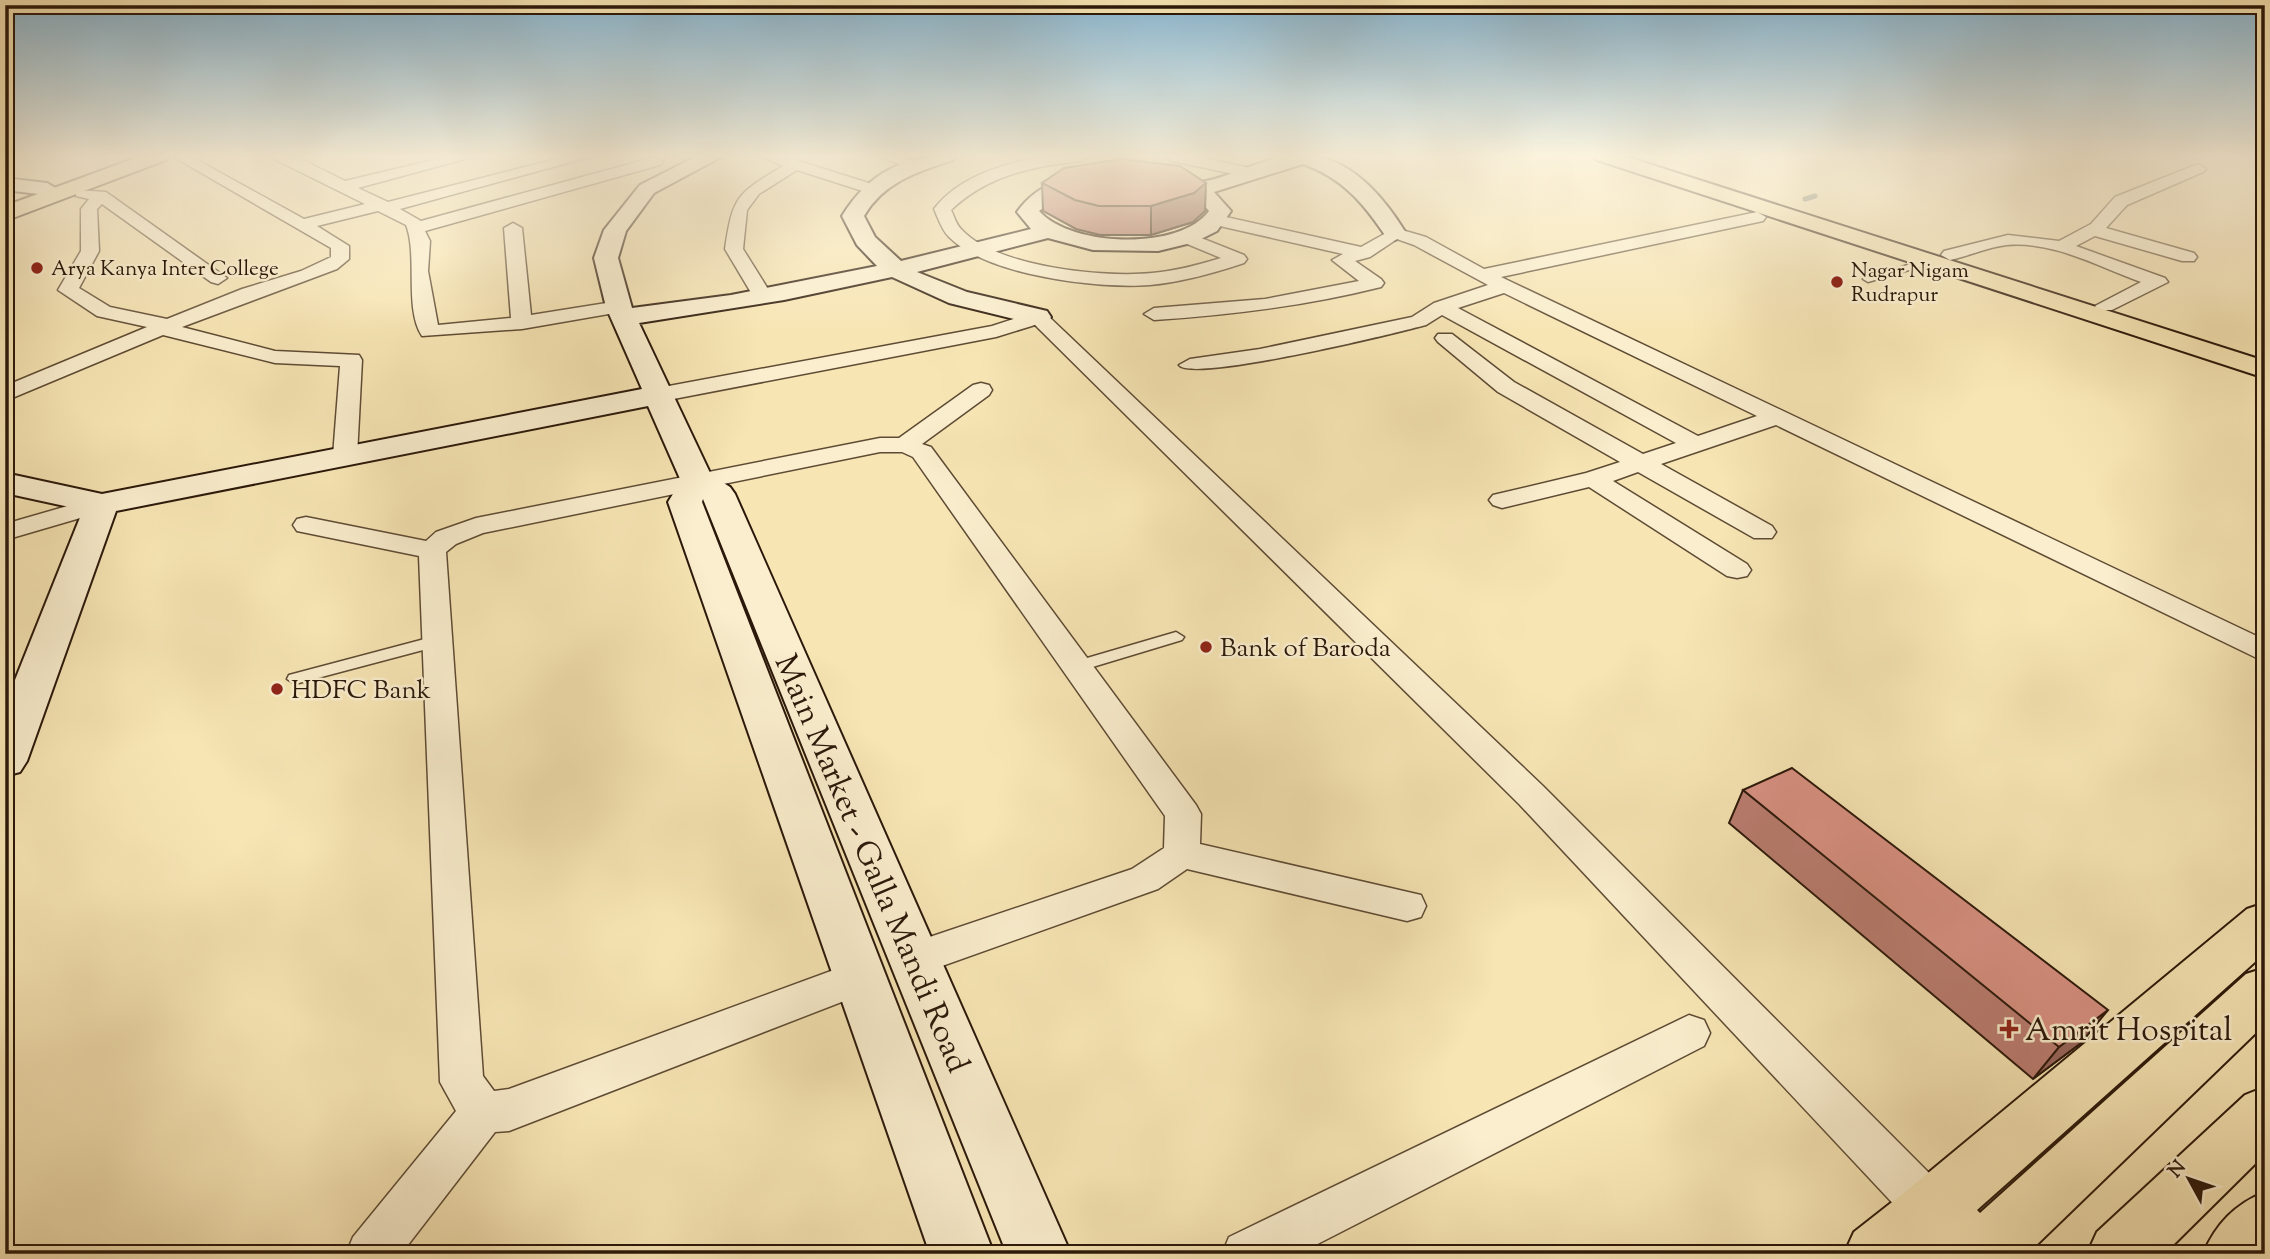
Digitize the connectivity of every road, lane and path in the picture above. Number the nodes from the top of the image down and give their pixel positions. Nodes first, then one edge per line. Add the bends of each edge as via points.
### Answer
1 (89, 215) edge
2 (128, 215) edge
3 (287, 215) edge
4 (346, 215) edge
5 (400, 215) edge
6 (464, 215) edge
7 (627, 215) edge
8 (738, 215) edge
9 (854, 215) edge
10 (945, 215) edge
11 (1029, 215) edge
12 (1219, 215) edge
13 (1385, 215) edge
14 (1798, 215) edge
15 (1812, 215) edge
16 (2108, 215) edge
17 (1757, 217) dead end
18 (1217, 220) junction
19 (304, 224) junction
20 (416, 228) junction
21 (513, 228) dead end
22 (2094, 230) junction
23 (1046, 232) junction
24 (1395, 233) junction
25 (1186, 237) junction
26 (2060, 247) junction
27 (979, 250) junction
28 (1364, 253) junction
29 (2188, 257) dead end
30 (1940, 258) junction
31 (898, 270) junction
32 (1482, 275) junction
33 (218, 278) dead end
34 (1868, 279) dead end
35 (1505, 286) junction
36 (763, 297) junction
37 (2105, 306) junction
38 (1441, 307) junction
39 (621, 312) junction
40 (1154, 314) dead end
41 (1038, 317) junction
42 (522, 323) junction
43 (164, 326) junction
44 (1445, 338) dead end
45 (2265, 358) edge
46 (1190, 365) dead end
47 (2265, 370) edge
48 (981, 390) dead end
49 (5, 394) edge
50 (659, 395) junction
51 (1775, 418) junction
52 (1695, 444) junction
53 (905, 445) junction
54 (345, 456) junction
55 (1639, 463) junction
56 (1593, 480) junction
57 (697, 481) junction
58 (5, 483) edge
59 (1502, 500) dead end
60 (103, 503) junction
61 (306, 525) dead end
62 (5, 532) edge
63 (1763, 532) dead end
64 (432, 550) junction
65 (1737, 570) dead end
66 (1176, 637) dead end
67 (436, 640) junction
68 (2265, 652) edge
69 (1076, 667) junction
70 (295, 679) dead end
71 (5, 761) edge
72 (1182, 854) junction
73 (1407, 906) dead end
74 (2265, 923) edge
75 (914, 959) junction
76 (861, 977) junction
77 (2265, 990) edge
78 (1689, 1033) dead end
79 (2082, 1082) junction
80 (483, 1112) junction
81 (2265, 1114) edge
82 (2130, 1115) junction
83 (1932, 1210) junction
84 (2265, 1223) edge
85 (370, 1254) edge
86 (962, 1254) edge
87 (1040, 1254) edge
88 (1246, 1254) edge
89 (1876, 1254) edge
90 (1979, 1254) edge
91 (2119, 1254) edge
92 (2235, 1254) edge

1 - 43 street via 90,251 68,289 104,312
2 - 33 street
3 - 19 street
4 - 19 street
5 - 20 street
6 - 20 street
7 - 39 street, Main Market - Galla Mandi Road via 615,230 606,258
8 - 36 street via 734,248
9 - 31 street via 857,228 876,252
10 - 27 street via 955,233
11 - 23 street
12 - 18 street
13 - 24 street
14 - 30 main road
15 - 30 main road
16 - 22 street
17 - 32 street
18 - 25 street
18 - 28 street
19 - 43 street via 340,246 340,259
20 - 42 street via 429,332
21 - 42 street
22 - 26 street
22 - 29 street
23 - 25 street via 1103,245
23 - 27 street
24 - 28 street
24 - 32 street via 1420,241
25 - 27 street via 1238,259 1189,274 1138,281 1058,272
26 - 30 street via 2008,240
26 - 37 street via 2158,282
27 - 31 street
28 - 40 street via 1341,260 1374,283 1320,298 1244,309
30 - 34 lane
30 - 37 main road
30 - 47 main road
31 - 36 street
31 - 41 street via 928,286
32 - 35 street
35 - 38 street
35 - 51 street
36 - 39 street
37 - 45 main road
38 - 46 street via 1419,320 1363,335
38 - 52 street
39 - 42 street
39 - 50 street, Main Market - Galla Mandi Road
41 - 50 street via 996,331
41 - 83 street via 1531,795
43 - 49 street
43 - 54 street via 275,357 351,360
44 - 55 street via 1506,387
48 - 53 street
50 - 54 street
50 - 57 street, Main Market - Galla Mandi Road
51 - 52 street
51 - 68 street
52 - 55 street
53 - 57 street via 880,445
53 - 69 street via 922,452
54 - 60 street
55 - 56 street
55 - 63 street
56 - 59 street
56 - 65 street
57 - 64 street via 476,526 446,538
57 - 75 street, Main Market - Galla Mandi Road via 718,494
57 - 76 street, Main Market - Galla Mandi Road via 685,502
58 - 60 street
60 - 62 street
60 - 71 street
61 - 64 street
64 - 67 street
66 - 69 lane
67 - 70 lane
67 - 80 street via 462,1082
69 - 72 street via 1183,814
72 - 73 street
72 - 75 street via 1145,879
74 - 79 main road
75 - 76 street
75 - 87 street, Main Market - Galla Mandi Road
76 - 80 street via 509,1110
76 - 86 street, Main Market - Galla Mandi Road
77 - 82 main road
78 - 88 street
79 - 82 main road
79 - 83 main road
80 - 85 street
81 - 91 main road
82 - 90 main road
83 - 89 main road
83 - 90 main road
84 - 92 main road

